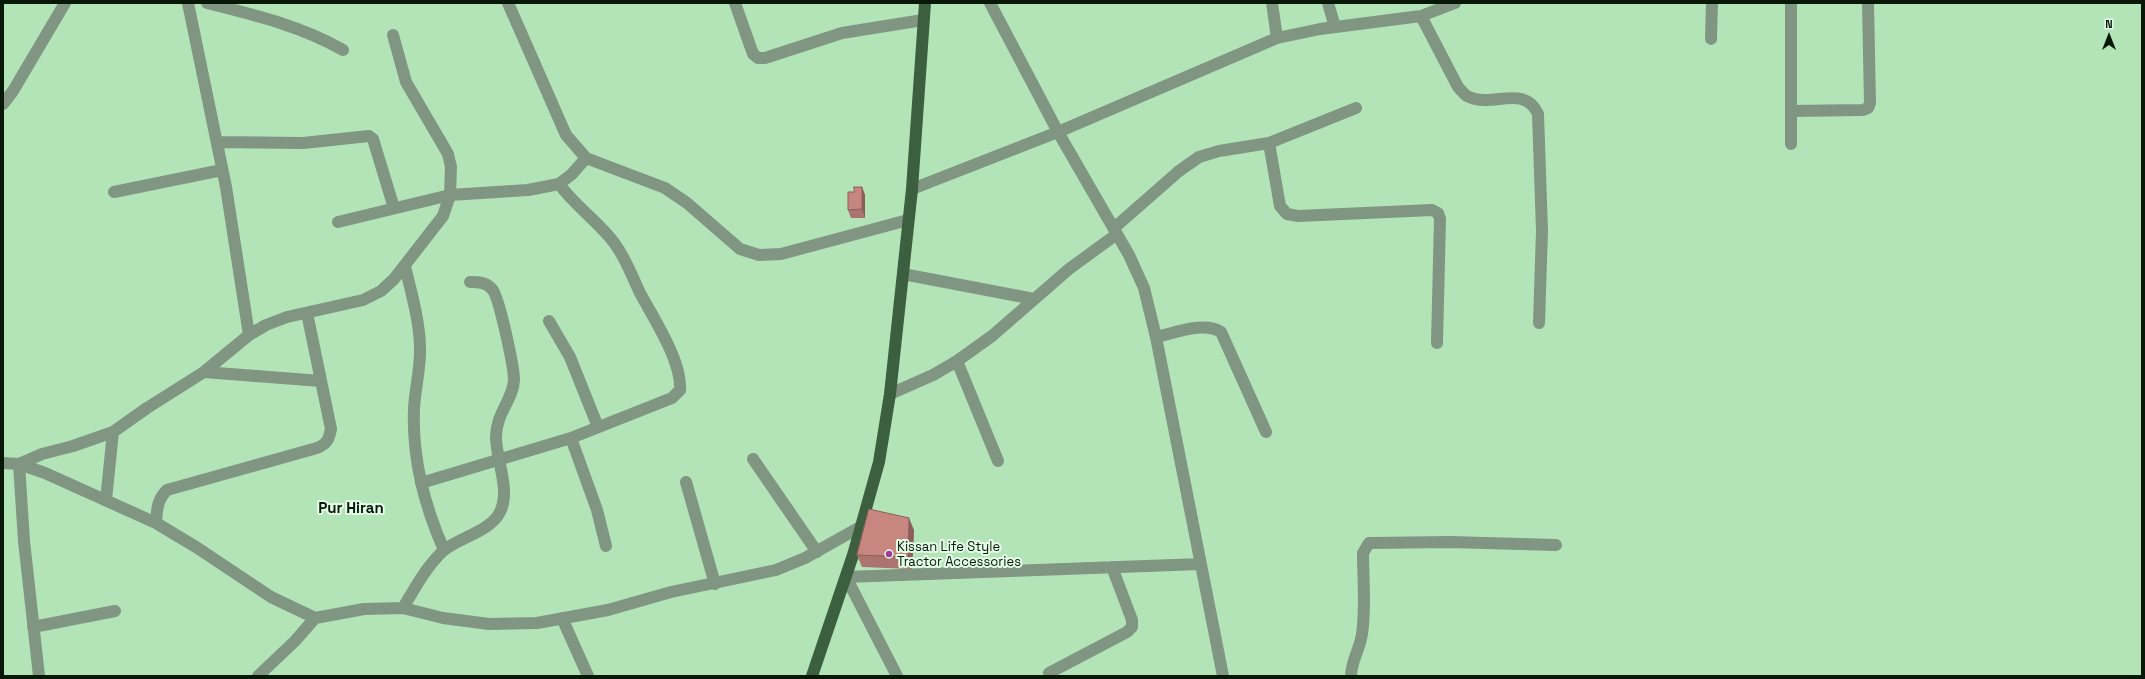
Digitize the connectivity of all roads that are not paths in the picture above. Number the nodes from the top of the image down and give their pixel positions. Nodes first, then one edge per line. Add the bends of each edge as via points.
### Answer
1 (188, 3) edge
2 (207, 3) edge
3 (508, 3) edge
4 (735, 3) edge
5 (926, 3) edge
6 (990, 3) edge
7 (1272, 3) edge
8 (1328, 3) edge
9 (1455, 3) edge
10 (1712, 3) edge
11 (1791, 3) edge
12 (1868, 3) edge
13 (63, 4) edge
14 (1421, 16) junction
15 (924, 20) junction
16 (1335, 27) junction
17 (393, 35) dead end
18 (1277, 38) junction
19 (1711, 38) dead end
20 (344, 50) dead end
21 (3, 104) edge
22 (1356, 108) dead end
23 (1791, 111) junction
24 (1058, 132) junction
25 (217, 142) junction
26 (1269, 143) junction
27 (1791, 144) dead end
28 (586, 158) junction
29 (222, 170) junction
30 (559, 184) junction
31 (912, 188) junction
32 (114, 192) dead end
33 (450, 195) junction
34 (394, 208) junction
35 (908, 220) junction
36 (338, 222) dead end
37 (1116, 231) junction
38 (405, 266) junction
39 (903, 274) junction
40 (470, 282) dead end
41 (1034, 299) junction
42 (307, 313) junction
43 (549, 321) dead end
44 (1539, 323) dead end
45 (249, 335) junction
46 (1156, 337) junction
47 (1438, 343) dead end
48 (958, 361) junction
49 (204, 372) junction
50 (321, 381) junction
51 (890, 394) junction
52 (598, 427) junction
53 (113, 432) junction
54 (1266, 432) dead end
55 (571, 438) junction
56 (752, 459) dead end
57 (498, 460) junction
58 (998, 461) dead end
59 (3, 463) edge
60 (20, 464) junction
61 (686, 482) dead end
62 (421, 483) junction
63 (106, 500) junction
64 (156, 523) junction
65 (862, 526) junction
66 (1556, 545) dead end
67 (606, 546) dead end
68 (444, 550) junction
69 (817, 552) junction
70 (1201, 564) junction
71 (1112, 568) junction
72 (846, 577) junction
73 (715, 584) junction
74 (403, 608) junction
75 (115, 611) dead end
76 (315, 618) junction
77 (562, 618) junction
78 (33, 627) junction
79 (1049, 673) dead end
80 (39, 676) edge
81 (258, 676) edge
82 (588, 676) edge
83 (812, 676) edge
84 (897, 676) edge
85 (1223, 676) edge
86 (1351, 676) edge

1 - 25 street
2 - 20 street via 295,27
3 - 28 street via 566,135
4 - 15 street via 753,54 758,58 842,34
5 - 15 main road
6 - 24 street
7 - 18 street
8 - 16 street
9 - 14 street
10 - 19 street
11 - 23 street
12 - 23 street via 1868,108
13 - 21 street
14 - 16 street
14 - 44 street via 1458,87 1467,96 1479,99 1526,99 1534,105 1538,114 1542,231
15 - 31 main road
16 - 18 street
17 - 33 street via 406,82 448,154 451,167
18 - 24 street
22 - 26 street
23 - 27 street
24 - 31 street
24 - 37 street
25 - 29 street
25 - 34 street via 303,143 369,136 373,139
26 - 37 street via 1199,157 1179,171
26 - 47 street via 1280,206 1287,214 1298,216 1432,210 1438,213
28 - 30 street
28 - 35 street via 665,188 687,203 740,249 759,255 781,254
29 - 32 street
29 - 45 street
30 - 33 street via 528,190
30 - 52 street via 570,199 614,243 667,343 680,380 680,390 672,398
31 - 35 main road
33 - 34 street
33 - 38 street via 443,216
34 - 36 street
35 - 39 main road
37 - 41 street
37 - 46 street via 1144,288
38 - 42 street via 381,292 363,300
38 - 62 street via 417,317 420,347 414,408 414,439
39 - 41 street
39 - 51 main road
40 - 57 street via 487,284 493,290 498,301 512,365 514,380 511,394 497,423
41 - 48 street via 992,336
42 - 45 street via 266,325
42 - 50 street
43 - 52 street via 570,357
45 - 49 street
46 - 54 street via 1203,327 1221,332
46 - 70 street
48 - 51 street
48 - 58 street
49 - 50 street
49 - 53 street
50 - 64 street via 331,429 325,445 167,490 160,496 157,504
51 - 65 main road via 880,462
52 - 55 street
53 - 60 street via 42,454
53 - 63 street
55 - 57 street
55 - 67 street via 597,510
56 - 69 street
57 - 62 street
57 - 68 street via 504,497 500,512 492,522
59 - 60 street
60 - 63 street
60 - 78 street via 24,541
61 - 73 street
62 - 68 street via 425,503
63 - 64 street
64 - 76 street via 271,597
65 - 69 street
65 - 72 main road
66 - 86 street via 1369,543 1363,553 1364,622 1361,639 1352,662
68 - 74 street via 426,570
69 - 73 street via 776,570
70 - 71 street
70 - 85 street
71 - 72 street
71 - 79 street via 1132,620 1132,627
72 - 83 main road
72 - 84 street
73 - 77 street via 671,592 608,610
74 - 76 street via 364,608
74 - 77 street via 444,618 489,624 537,623
75 - 78 street
76 - 81 street
77 - 82 street
78 - 80 street

